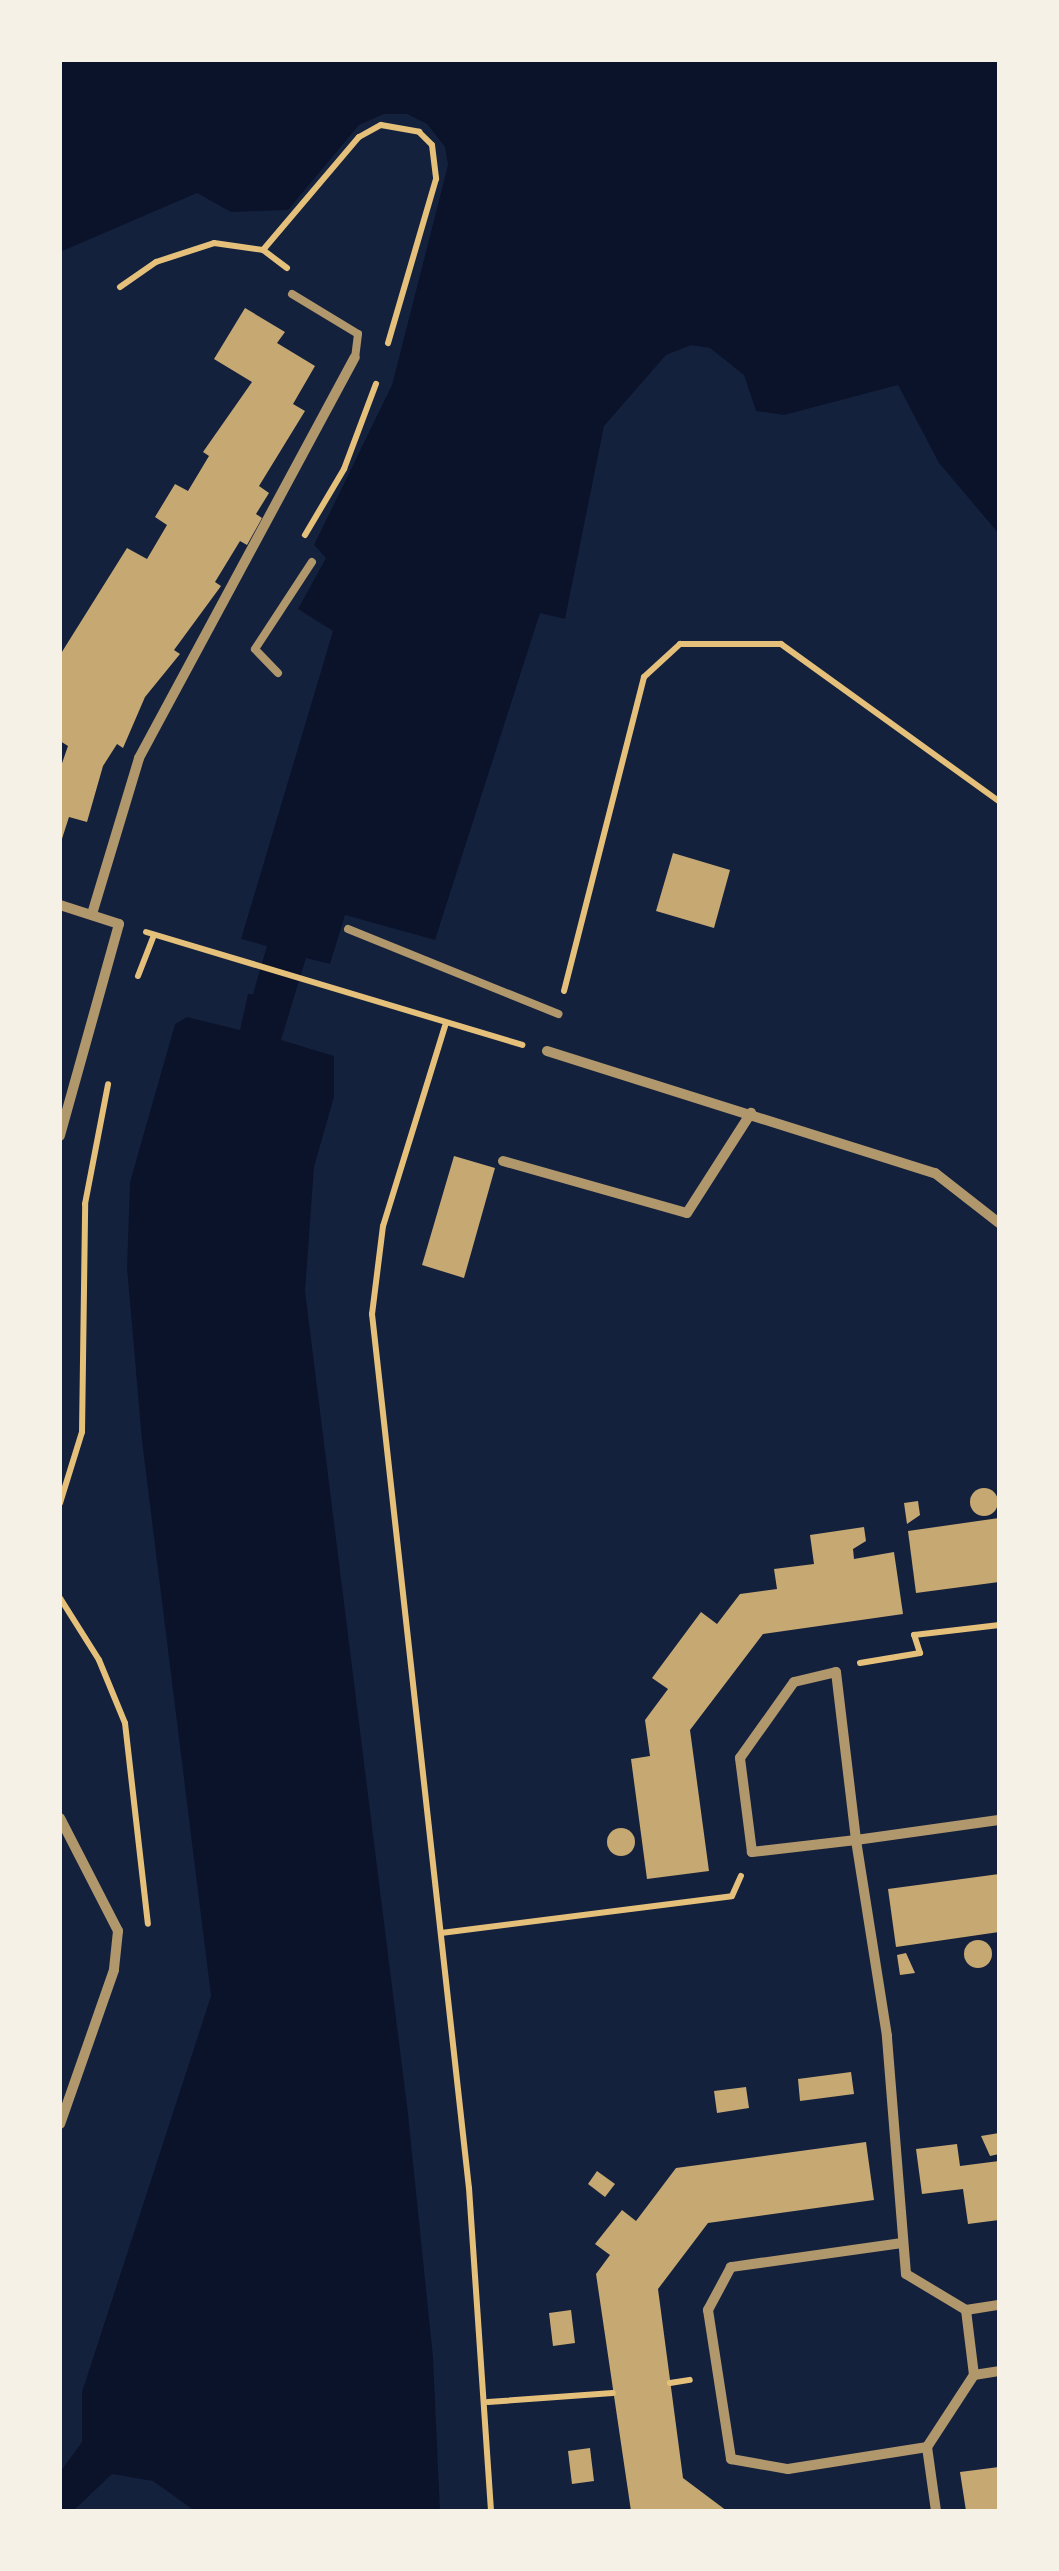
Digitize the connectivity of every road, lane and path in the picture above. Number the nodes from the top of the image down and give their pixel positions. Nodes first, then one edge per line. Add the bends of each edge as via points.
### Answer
1 (279, 264) dead end
2 (120, 288) dead end
3 (292, 294) dead end
4 (355, 357) joint
5 (312, 562) dead end
6 (278, 673) dead end
7 (999, 801) edge
8 (60, 905) edge
9 (92, 914) junction
10 (120, 924) junction
11 (348, 929) dead end
12 (154, 935) junction
13 (133, 988) dead end
14 (558, 1014) joint
15 (446, 1026) junction
16 (548, 1051) joint
17 (111, 1072) dead end
18 (751, 1114) junction
19 (60, 1136) edge
20 (503, 1161) dead end
21 (999, 1224) edge
22 (60, 1502) edge
23 (60, 1598) edge
24 (999, 1626) edge
25 (836, 1672) junction
26 (60, 1818) edge
27 (999, 1820) edge
28 (856, 1840) junction
29 (752, 1852) junction
30 (441, 1933) junction
31 (148, 1936) dead end
32 (60, 2124) edge
33 (902, 2243) junction
34 (999, 2305) edge
35 (966, 2310) junction
36 (999, 2372) edge
37 (974, 2374) junction
38 (612, 2393) dead end
39 (488, 2402) junction
40 (927, 2446) junction
41 (491, 2511) edge
42 (936, 2511) edge

1 - 2 path via 266,253 214,242 156,262
3 - 4 lane via 358,334
4 - 9 street via 140,758
5 - 6 lane via 255,649
7 - 14 path via 781,644 680,644 644,677
8 - 9 street
9 - 10 street
10 - 12 path
10 - 19 street
11 - 14 lane
12 - 13 path
12 - 15 path
15 - 16 path
15 - 30 path via 383,1226 372,1314
16 - 18 street
17 - 22 path via 85,1204 82,1432
18 - 20 street via 687,1213
18 - 21 street via 935,1173
23 - 31 path via 99,1660 125,1723
24 - 25 path via 914,1635 920,1653
25 - 28 street
25 - 29 street via 794,1682 740,1758
26 - 32 street via 118,1931 114,1970
27 - 28 street
28 - 29 street
28 - 33 street via 887,2036
29 - 30 path via 732,1896
30 - 39 path
33 - 35 street via 906,2274
33 - 40 street via 731,2267 708,2310 716,2376 731,2459 760,2469
34 - 35 street
35 - 37 street
36 - 37 street
37 - 40 street
38 - 39 path
39 - 41 path
40 - 42 street

